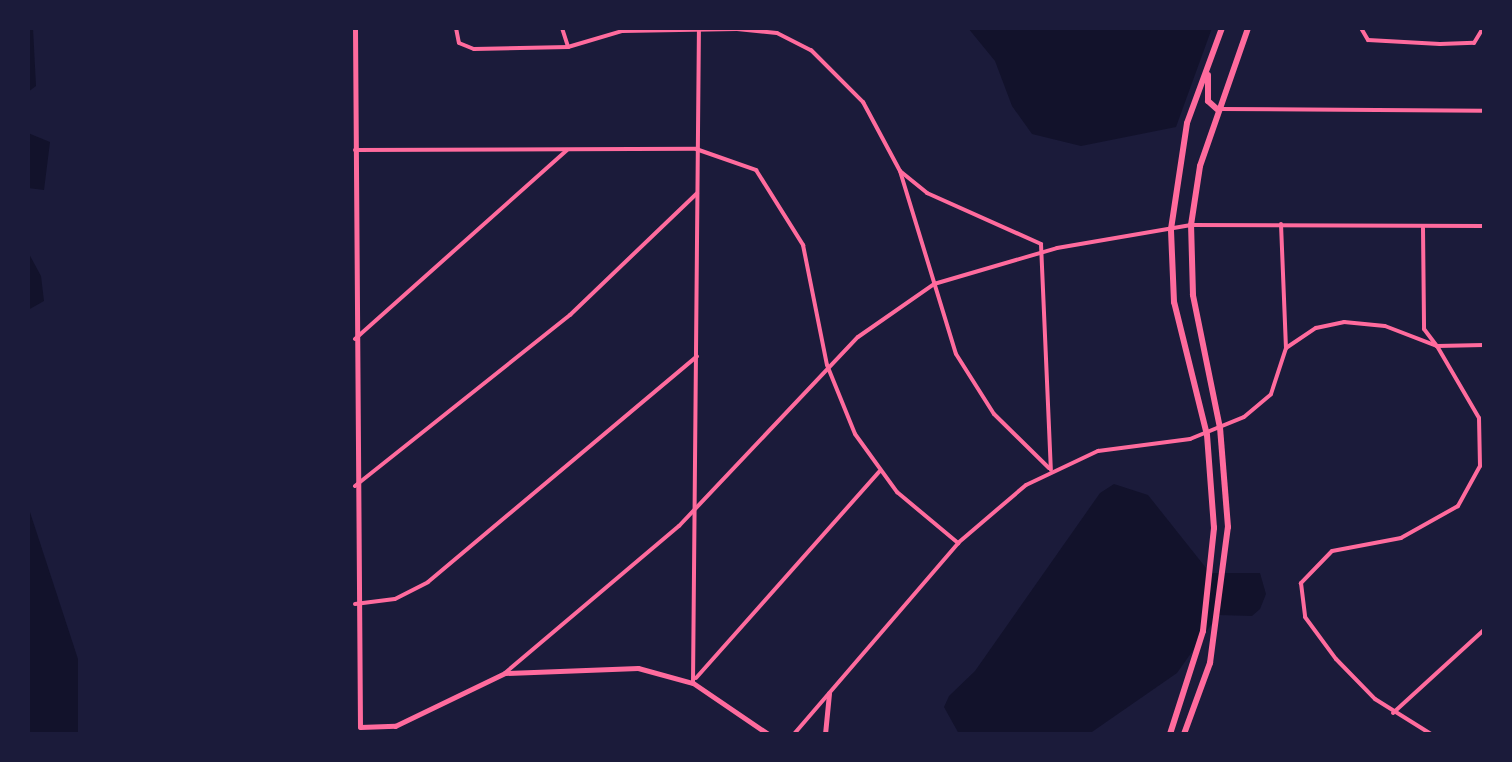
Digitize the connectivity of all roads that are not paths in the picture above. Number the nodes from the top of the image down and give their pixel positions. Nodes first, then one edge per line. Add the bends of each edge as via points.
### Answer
1 (355, 28) edge
2 (456, 28) edge
3 (562, 28) edge
4 (1222, 28) edge
5 (1248, 28) edge
6 (1361, 28) edge
7 (1482, 28) edge
8 (699, 29) edge
9 (568, 46) junction
10 (1212, 54) junction
11 (1217, 109) junction
12 (1484, 111) edge
13 (696, 149) junction
14 (356, 150) junction
15 (567, 150) junction
16 (900, 171) junction
17 (697, 193) junction
18 (1281, 224) junction
19 (1191, 225) junction
20 (1423, 226) junction
21 (1484, 226) edge
22 (1171, 229) junction
23 (1044, 252) junction
24 (934, 284) junction
25 (354, 339) junction
26 (1437, 346) junction
27 (1484, 346) edge
28 (1286, 348) junction
29 (696, 356) junction
30 (827, 366) junction
31 (1220, 428) junction
32 (1207, 435) junction
33 (1482, 466) edge
34 (1051, 470) junction
35 (878, 472) junction
36 (355, 486) junction
37 (697, 508) junction
38 (958, 544) junction
39 (355, 604) junction
40 (1484, 630) edge
41 (505, 673) junction
42 (693, 684) junction
43 (829, 693) junction
44 (1393, 714) junction
45 (768, 734) edge
46 (794, 734) edge
47 (824, 734) edge
48 (1170, 734) edge
49 (1184, 734) edge
50 (1431, 734) edge

1 - 14 street
2 - 9 street via 468,48
3 - 9 street
4 - 10 main road
5 - 11 main road
6 - 7 street via 1368,40 1383,44 1474,42
8 - 9 street via 622,32
8 - 13 street
8 - 16 street via 766,31 811,50 869,110
10 - 11 main road via 1206,86 1208,102
10 - 22 main road via 1177,166
11 - 12 street
11 - 19 main road
13 - 15 street
13 - 17 street
13 - 30 street via 756,170 787,210 809,262
14 - 15 street
14 - 25 street
15 - 25 street
16 - 23 street via 943,205 1032,238
16 - 24 street
17 - 29 street
17 - 36 street via 582,305
18 - 19 street
18 - 20 street
18 - 28 street
19 - 22 street
19 - 31 main road via 1192,295
20 - 21 street
20 - 26 street via 1424,329
22 - 23 street
22 - 32 main road via 1174,302
23 - 24 street
23 - 34 street
24 - 30 street via 894,308
24 - 34 street via 956,354 977,391
25 - 36 street
26 - 27 street
26 - 28 street via 1385,326 1344,322 1316,328
26 - 33 street via 1474,401
28 - 31 street via 1265,402
29 - 37 street
29 - 39 street via 428,582 395,599
30 - 35 street via 854,434
30 - 37 street
31 - 32 street
31 - 49 main road via 1228,528 1217,628
32 - 34 street via 1109,448
32 - 48 main road via 1214,528 1203,630
33 - 44 street via 1469,493 1445,516 1390,542 1332,550 1305,575 1305,617 1355,680
34 - 38 street
35 - 38 street
35 - 42 street
36 - 39 street
37 - 41 street
37 - 42 street
38 - 43 street
39 - 41 street via 360,727 395,726
40 - 44 street
41 - 42 street via 638,668
42 - 45 street
43 - 46 street
43 - 47 street
44 - 50 street

